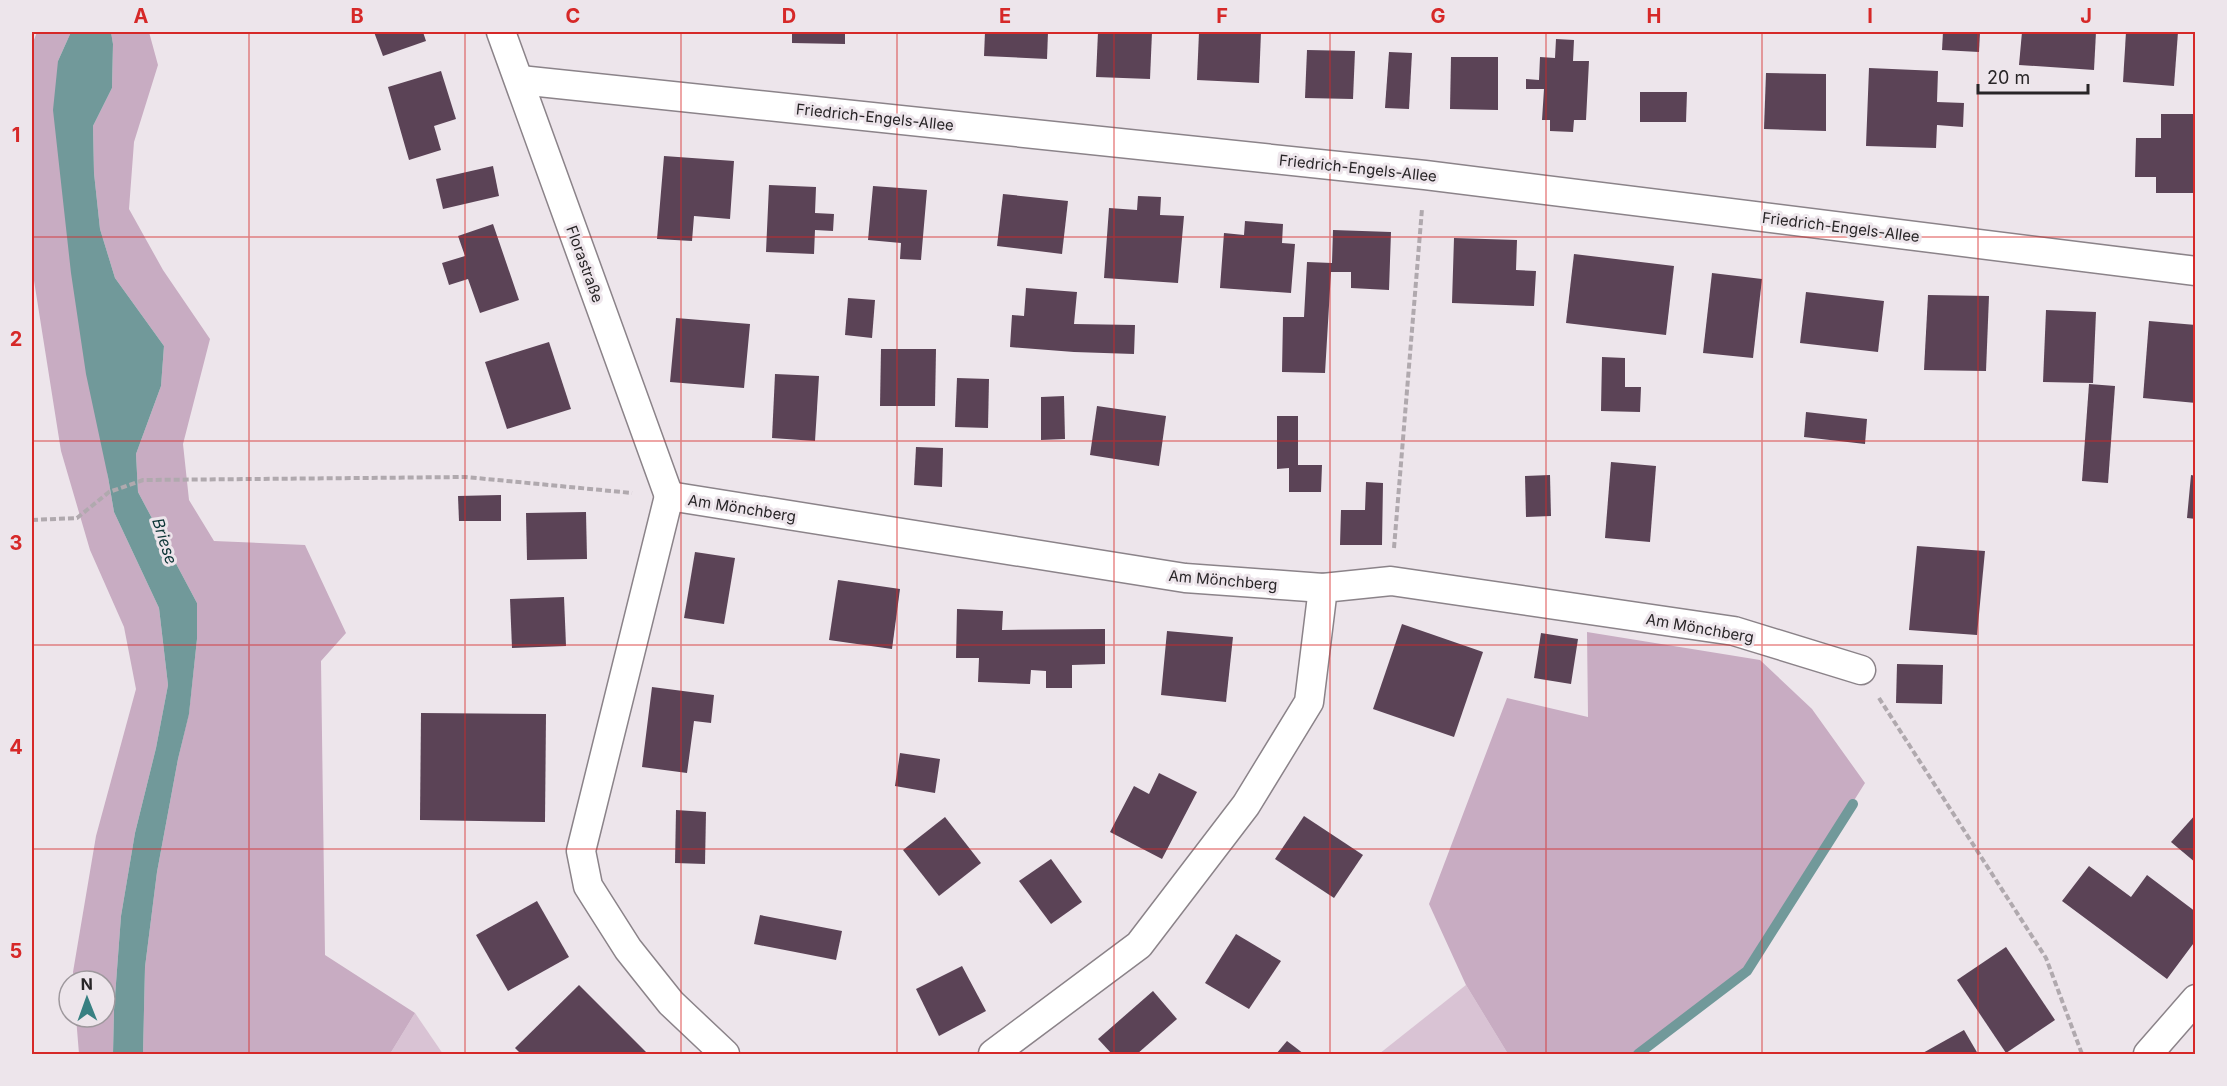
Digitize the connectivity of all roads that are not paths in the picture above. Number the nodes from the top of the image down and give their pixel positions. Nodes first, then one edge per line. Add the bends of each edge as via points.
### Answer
1 (501, 32) edge
2 (520, 80) junction
3 (2196, 271) edge
4 (669, 496) junction
5 (1323, 588) junction
6 (1861, 670) road end
7 (2196, 999) edge
8 (725, 1054) edge
9 (993, 1054) edge
10 (2148, 1054) edge

1 - 2 street, Florastraße
2 - 3 street, Friedrich-Engels-Allee via 1425,175
2 - 4 street, Florastraße
4 - 5 street, Am Mönchberg via 1185,578
4 - 8 street, Am Mönchberg via 581,851 588,886 628,950 671,1003
5 - 6 street, Am Mönchberg via 1391,581 1734,631
5 - 9 street via 1309,702 1246,805 1139,945
7 - 10 street

